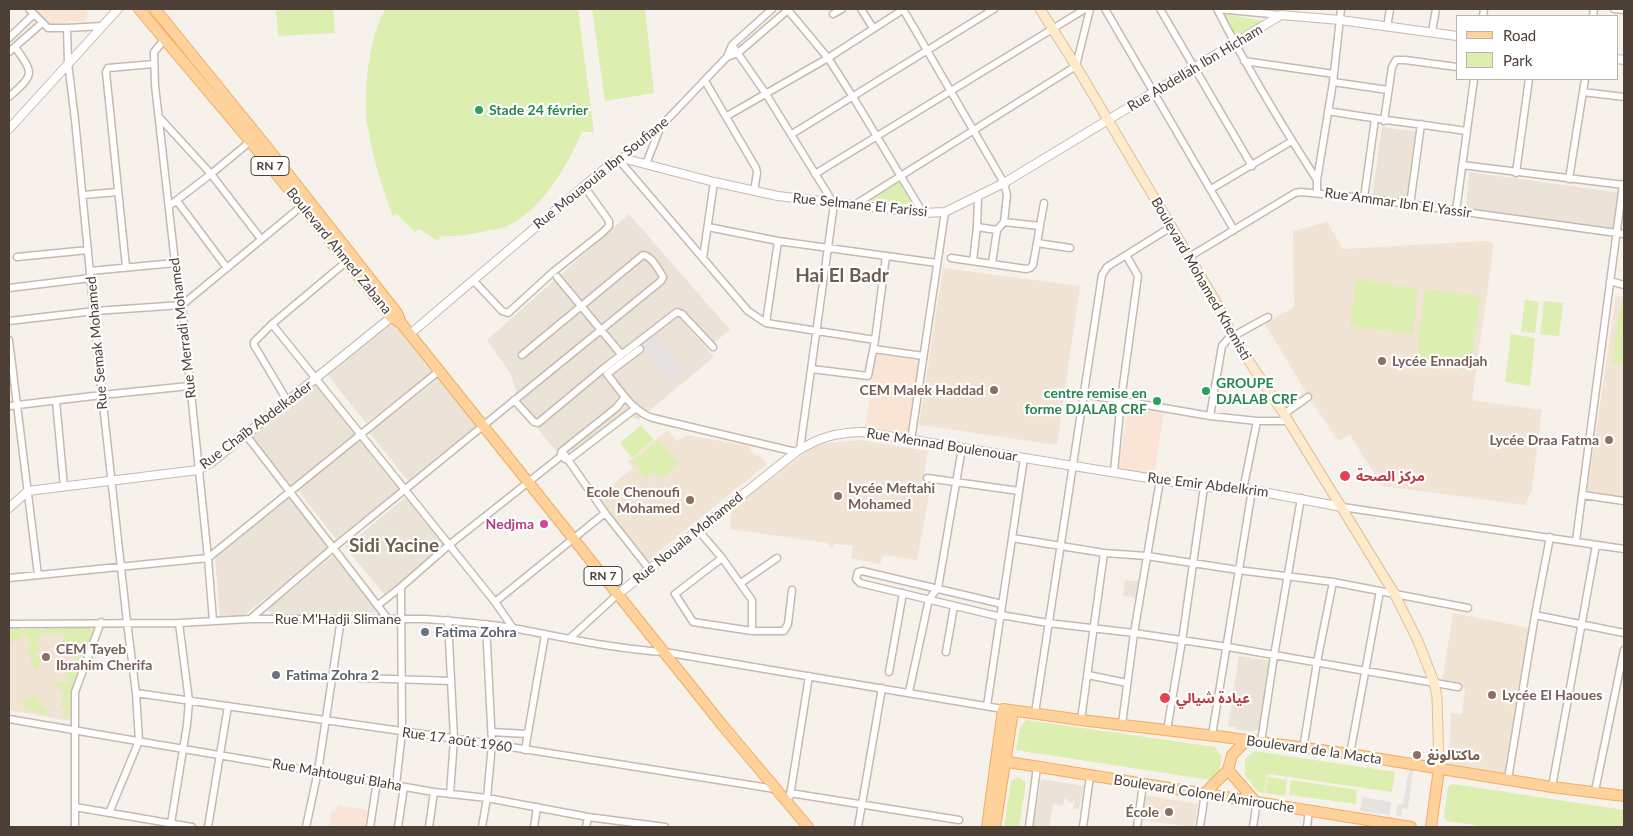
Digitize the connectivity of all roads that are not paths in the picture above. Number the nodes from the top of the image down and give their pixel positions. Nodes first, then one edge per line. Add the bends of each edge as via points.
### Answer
1 (118, 9) edge
2 (139, 9) edge
3 (155, 9) edge
4 (772, 9) edge
5 (788, 9) edge
6 (842, 9) edge
7 (861, 9) edge
8 (903, 9) edge
9 (994, 9) edge
10 (1040, 9) edge
11 (1085, 9) edge
12 (1090, 9) edge
13 (1105, 9) edge
14 (1160, 9) edge
15 (1217, 9) edge
16 (1341, 9) edge
17 (1390, 9) edge
18 (1436, 9) edge
19 (1614, 9) edge
20 (1624, 10) edge
21 (32, 11) edge
22 (1262, 11) edge
23 (833, 14) dead end
24 (1281, 15) junction
25 (146, 18) junction
26 (1340, 20) junction
27 (42, 23) junction
28 (102, 26) junction
29 (1387, 27) junction
30 (67, 28) junction
31 (873, 28) junction
32 (1052, 28) junction
33 (1432, 32) junction
34 (1456, 36) edge
35 (9, 38) edge
36 (164, 40) junction
37 (1235, 44) junction
38 (732, 45) junction
39 (14, 47) junction
40 (927, 50) junction
41 (9, 52) edge
42 (190, 53) junction
43 (738, 53) junction
44 (727, 57) junction
45 (828, 58) junction
46 (182, 60) junction
47 (1244, 61) junction
48 (68, 64) junction
49 (154, 64) junction
50 (1076, 66) junction
51 (1193, 67) junction
52 (1456, 67) edge
53 (1334, 74) junction
54 (1474, 80) edge
55 (1529, 80) edge
56 (1585, 80) edge
57 (705, 81) junction
58 (1333, 82) junction
59 (1388, 90) junction
60 (950, 91) junction
61 (1153, 92) junction
62 (1583, 92) junction
63 (766, 94) junction
64 (9, 97) edge
65 (853, 97) junction
66 (1624, 98) edge
67 (1328, 111) junction
68 (726, 116) junction
69 (159, 117) junction
70 (1108, 120) junction
71 (1375, 120) junction
72 (1384, 121) junction
73 (1421, 124) junction
74 (662, 125) junction
75 (9, 128) edge
76 (973, 130) junction
77 (1466, 131) junction
78 (792, 134) junction
79 (877, 136) junction
80 (254, 138) junction
81 (1292, 141) junction
82 (621, 159) junction
83 (646, 164) junction
84 (1462, 165) junction
85 (1252, 166) junction
86 (1516, 173) junction
87 (211, 174) junction
88 (815, 174) junction
89 (900, 175) junction
90 (1569, 179) junction
91 (1317, 180) junction
92 (714, 182) junction
93 (1004, 183) junction
94 (1624, 184) edge
95 (584, 186) junction
96 (1211, 189) junction
97 (754, 191) junction
98 (118, 192) junction
99 (1317, 192) junction
100 (83, 195) junction
101 (978, 196) junction
102 (1364, 198) junction
103 (177, 201) junction
104 (305, 203) junction
105 (1044, 203) dead end
106 (834, 204) junction
107 (856, 204) junction
108 (1410, 205) junction
109 (169, 206) junction
110 (1456, 211) junction
111 (945, 212) junction
112 (923, 213) junction
113 (1004, 222) junction
114 (1040, 226) junction
115 (708, 227) junction
116 (977, 227) junction
117 (1171, 227) junction
118 (997, 230) junction
119 (1234, 230) junction
120 (1617, 233) junction
121 (1624, 234) edge
122 (261, 239) junction
123 (778, 241) junction
124 (1037, 243) junction
125 (829, 248) junction
126 (1070, 248) dead end
127 (88, 250) junction
128 (1126, 255) junction
129 (886, 256) junction
130 (17, 257) dead end
131 (1189, 257) junction
132 (702, 258) junction
133 (950, 258) dead end
134 (972, 261) junction
135 (346, 262) junction
136 (175, 263) junction
137 (937, 263) junction
138 (992, 263) junction
139 (126, 267) junction
140 (227, 268) junction
141 (91, 274) junction
142 (557, 277) dead end
143 (473, 280) junction
144 (1610, 281) junction
145 (1624, 285) edge
146 (9, 288) edge
147 (182, 305) junction
148 (580, 306) junction
149 (95, 311) junction
150 (1268, 317) dead end
151 (396, 318) junction
152 (9, 321) edge
153 (766, 323) junction
154 (272, 324) junction
155 (600, 330) junction
156 (817, 331) junction
157 (410, 334) junction
158 (1233, 337) junction
159 (9, 340) edge
160 (875, 340) junction
161 (713, 347) dead end
162 (640, 348) dead end
163 (874, 349) junction
164 (621, 354) junction
165 (522, 355) dead end
166 (923, 356) junction
167 (812, 369) junction
168 (439, 371) junction
169 (317, 378) junction
170 (190, 386) junction
171 (1083, 394) junction
172 (102, 395) junction
173 (624, 397) junction
174 (1308, 397) dead end
175 (514, 400) junction
176 (1121, 400) junction
177 (56, 401) junction
178 (288, 402) junction
179 (17, 405) junction
180 (9, 406) edge
181 (616, 408) junction
182 (633, 410) junction
183 (1210, 416) junction
184 (1286, 417) junction
185 (1257, 421) junction
186 (484, 426) junction
187 (360, 434) junction
188 (246, 435) junction
189 (911, 440) junction
190 (811, 442) joint
191 (962, 448) junction
192 (798, 450) junction
193 (561, 454) junction
194 (1024, 458) junction
195 (568, 460) junction
196 (1074, 465) junction
197 (198, 470) junction
198 (1114, 472) junction
199 (927, 478) dead end
200 (1160, 480) junction
201 (112, 482) junction
202 (957, 482) junction
203 (528, 483) junction
204 (64, 487) junction
205 (1204, 487) junction
206 (406, 490) junction
207 (1243, 490) junction
208 (1252, 490) junction
209 (28, 491) junction
210 (1019, 491) junction
211 (289, 492) junction
212 (1583, 495) junction
213 (1301, 498) junction
214 (1624, 501) edge
215 (1342, 507) junction
216 (9, 508) edge
217 (605, 513) junction
218 (698, 530) junction
219 (1550, 537) junction
220 (573, 538) junction
221 (1012, 538) junction
222 (1576, 541) junction
223 (449, 545) junction
224 (1596, 545) junction
225 (1060, 546) junction
226 (333, 548) junction
227 (1624, 549) edge
228 (1104, 553) junction
229 (1147, 556) junction
230 (208, 558) junction
231 (722, 558) junction
232 (777, 558) dead end
233 (1194, 563) junction
234 (122, 568) junction
235 (650, 570) junction
236 (1238, 570) junction
237 (38, 575) junction
238 (1287, 576) junction
239 (9, 578) edge
240 (1334, 582) junction
241 (741, 583) junction
242 (401, 587) junction
243 (938, 588) junction
244 (792, 590) dead end
245 (1380, 591) junction
246 (903, 593) junction
247 (1394, 593) junction
248 (617, 595) junction
249 (929, 599) junction
250 (495, 602) junction
251 (1002, 604) junction
252 (378, 605) junction
253 (954, 606) junction
254 (1468, 608) dead end
255 (1535, 615) junction
256 (1001, 616) junction
257 (250, 619) junction
258 (341, 619) junction
259 (388, 619) junction
260 (400, 619) junction
261 (448, 620) junction
262 (213, 621) junction
263 (101, 622) junction
264 (127, 622) junction
265 (179, 622) junction
266 (1048, 623) junction
267 (9, 624) edge
268 (486, 624) junction
269 (1581, 624) junction
270 (513, 628) junction
271 (1095, 629) junction
272 (752, 631) junction
273 (1134, 633) junction
274 (1624, 633) edge
275 (545, 635) junction
276 (569, 639) junction
277 (1182, 641) junction
278 (1228, 647) junction
279 (1624, 650) edge
280 (664, 652) junction
281 (946, 652) dead end
282 (1274, 656) junction
283 (1317, 662) junction
284 (1365, 671) junction
285 (889, 672) dead end
286 (1088, 675) junction
287 (809, 676) junction
288 (332, 677) junction
289 (401, 679) junction
290 (451, 681) junction
291 (1434, 682) junction
292 (1127, 683) junction
293 (1458, 687) dead end
294 (882, 688) junction
295 (909, 692) junction
296 (136, 693) junction
297 (189, 701) junction
298 (228, 706) junction
299 (987, 706) junction
300 (1008, 710) junction
301 (1035, 714) junction
302 (9, 719) edge
303 (326, 720) junction
304 (1081, 720) junction
305 (1122, 724) junction
306 (75, 730) junction
307 (1167, 730) junction
308 (402, 732) junction
309 (492, 732) junction
310 (527, 734) junction
311 (1212, 735) junction
312 (1224, 737) junction
313 (454, 739) junction
314 (1247, 740) junction
315 (139, 741) junction
316 (1261, 742) junction
317 (492, 744) junction
318 (184, 748) junction
319 (1303, 749) junction
320 (525, 750) junction
321 (1350, 754) junction
322 (221, 755) junction
323 (1232, 755) junction
324 (1001, 761) junction
325 (1037, 767) junction
326 (1439, 769) junction
327 (1228, 770) junction
328 (318, 771) junction
329 (1090, 776) junction
330 (1508, 779) junction
331 (377, 781) junction
332 (1143, 784) junction
333 (396, 785) junction
334 (404, 787) junction
335 (1552, 787) junction
336 (777, 790) junction
337 (1595, 791) junction
338 (434, 792) junction
339 (1205, 793) junction
340 (450, 794) junction
341 (1624, 796) edge
342 (487, 798) junction
343 (789, 798) junction
344 (1256, 801) junction
345 (862, 804) junction
346 (75, 807) junction
347 (537, 807) junction
348 (1309, 810) junction
349 (109, 813) junction
350 (588, 816) junction
351 (959, 820) dead end
352 (1371, 823) edge
353 (171, 824) junction
354 (640, 825) edge
355 (75, 827) edge
356 (192, 827) edge
357 (208, 827) edge
358 (306, 827) edge
359 (370, 827) edge
360 (398, 827) edge
361 (429, 827) edge
362 (482, 827) edge
363 (534, 827) edge
364 (586, 827) edge
365 (666, 827) edge
366 (808, 827) edge
367 (858, 827) edge
368 (987, 827) edge
369 (995, 827) edge
370 (1029, 827) edge
371 (1083, 827) edge
372 (1137, 827) edge
373 (1200, 827) edge
374 (1253, 827) edge
375 (1307, 827) edge
376 (1411, 827) edge
377 (1431, 827) edge

1 - 28 street
2 - 25 main road, Boulevard Ahmed Zabana / RN 7
3 - 25 main road
3 - 42 main road, Boulevard Ahmed Zabana / RN 7
4 - 38 street
5 - 43 street, Rue Mouaouia Ibn Soufiane
5 - 45 street
6 - 23 street
7 - 31 street
8 - 31 street
8 - 40 street
9 - 40 street
10 - 32 main road, Boulevard Mohamed Khemisti
11 - 32 street
12 - 50 street
13 - 61 street
14 - 51 street
15 - 22 street
15 - 37 street
16 - 26 street
17 - 29 street
18 - 33 street
19 - 20 street
21 - 27 street
21 - 35 street
22 - 24 street
24 - 26 street
24 - 37 street, Rue Abdellah Ibn Hicham
25 - 36 main road, Boulevard Ahmed Zabana / RN 7
26 - 29 street
26 - 53 street
27 - 30 street via 50,28
27 - 39 street
28 - 30 street
28 - 48 street
29 - 33 street
30 - 48 street, Rue Semak Mohamed
31 - 45 street
32 - 50 main road, Boulevard Mohamed Khemisti
32 - 60 street
33 - 34 street
36 - 46 main road, Boulevard Ahmed Zabana / RN 7
36 - 49 street, Rue Merradi Mohamed via 155,50
37 - 47 street
37 - 51 street, Rue Abdellah Ibn Hicham
38 - 43 street
38 - 44 street
39 - 41 street
39 - 64 street via 30,71 27,79
40 - 60 street
40 - 65 street
42 - 46 main road
42 - 80 main road, Boulevard Ahmed Zabana / RN 7
43 - 44 street, Rue Mouaouia Ibn Soufiane
43 - 63 street
44 - 57 street, Rue Mouaouia Ibn Soufiane
45 - 63 street
45 - 65 street
46 - 80 main road, Boulevard Ahmed Zabana / RN 7
47 - 53 street
47 - 81 street
48 - 75 street
48 - 100 street, Rue Semak Mohamed
49 - 69 street, Rue Merradi Mohamed
49 - 98 street via 106,70
50 - 70 main road, Boulevard Mohamed Khemisti
50 - 76 street
51 - 61 street, Rue Abdellah Ibn Hicham
51 - 85 street
52 - 59 street via 1398,60 1393,64
53 - 58 street
54 - 77 street
55 - 86 street
56 - 62 street
57 - 68 street
57 - 74 street, Rue Mouaouia Ibn Soufiane
58 - 59 street
58 - 67 street
59 - 72 street
60 - 76 street
60 - 79 street
61 - 70 street, Rue Abdellah Ibn Hicham
61 - 96 street
62 - 66 street
62 - 90 street
63 - 68 street
63 - 78 street
65 - 78 street
65 - 79 street
67 - 71 street
67 - 91 street
68 - 97 street via 757,170
69 - 87 street
69 - 109 street, Rue Merradi Mohamed
70 - 93 street, Rue Selmane El Farissi
70 - 117 main road, Boulevard Mohamed Khemisti
71 - 72 street
71 - 102 street
72 - 73 street
73 - 77 street
73 - 108 street
74 - 82 street, Rue Mouaouia Ibn Soufiane
74 - 83 street
76 - 89 street
76 - 93 street
77 - 84 street
78 - 88 street
79 - 88 street
79 - 89 street
80 - 87 street
80 - 104 main road, Boulevard Ahmed Zabana / RN 7
81 - 85 street
81 - 91 street
82 - 83 street, Rue Selmane El Farissi
82 - 95 street, Rue Mouaouia Ibn Soufiane
82 - 132 street
83 - 92 street, Rue Selmane El Farissi
84 - 86 street
84 - 110 street
85 - 96 street
86 - 90 street
87 - 103 street
87 - 122 street
88 - 106 street
89 - 107 street
89 - 112 street
90 - 94 street
91 - 99 street
92 - 97 street, Rue Selmane El Farissi
92 - 115 street
93 - 101 street, Rue Selmane El Farissi
93 - 113 street via 1007,195
94 - 120 street
95 - 143 street, Rue Mouaouia Ibn Soufiane
95 - 143 street via 609,221 609,226 508,313 502,311
96 - 119 street
97 - 106 street, Rue Selmane El Farissi
98 - 100 street
98 - 139 street
99 - 102 street, Rue Ammar Ibn El Yassir
99 - 119 street, Rue Ammar Ibn El Yassir via 1295,193
100 - 127 street, Rue Semak Mohamed
101 - 111 street, Rue Selmane El Farissi
101 - 116 street
102 - 108 street, Rue Ammar Ibn El Yassir
103 - 109 street
103 - 140 street
104 - 122 street
104 - 135 main road, Boulevard Ahmed Zabana / RN 7
104 - 151 main road, Boulevard Ahmed Zabana / RN 7
105 - 114 street
106 - 107 street, Rue Selmane El Farissi
106 - 125 street
107 - 112 street, Rue Selmane El Farissi
108 - 110 street, Rue Ammar Ibn El Yassir
109 - 136 street, Rue Merradi Mohamed
110 - 120 street, Rue Ammar Ibn El Yassir
111 - 112 street, Rue Selmane El Farissi
111 - 137 street
113 - 114 street
113 - 118 street
114 - 124 street
115 - 123 street
115 - 132 street
116 - 118 street
116 - 134 street
117 - 128 street
117 - 131 main road, Boulevard Mohamed Khemisti
118 - 138 street
119 - 131 street, Rue Ammar Ibn El Yassir
120 - 121 street, Rue Ammar Ibn El Yassir
120 - 144 street
122 - 140 street
123 - 125 street
123 - 153 street
124 - 126 street
124 - 138 street via 1030,268
125 - 129 street
125 - 156 street
127 - 130 street
127 - 141 street, Rue Semak Mohamed
128 - 171 street via 1107,267 1102,275
128 - 176 street via 1138,276
129 - 137 street
129 - 160 street
131 - 158 main road, Boulevard Mohamed Khemisti
132 - 153 street via 748,312
133 - 134 street
134 - 138 street
135 - 151 main road, Boulevard Ahmed Zabana / RN 7
135 - 154 street
136 - 139 street
136 - 147 street, Rue Merradi Mohamed
137 - 166 street
139 - 141 street
140 - 147 street
141 - 146 street
141 - 149 street, Rue Semak Mohamed
142 - 148 street
143 - 157 street, Rue Mouaouia Ibn Soufiane
144 - 145 street
144 - 212 street
147 - 149 street
147 - 170 street, Rue Merradi Mohamed
148 - 155 street
148 - 155 street via 643,255 656,265 663,277 661,281
148 - 165 street
149 - 152 street
149 - 172 street, Rue Semak Mohamed
150 - 158 street
151 - 157 main road, RN 7
151 - 169 street, Rue Chaïb Abdelkader
153 - 156 street
154 - 169 street
154 - 178 street via 254,341 254,345
155 - 164 street
155 - 175 street
156 - 160 street
156 - 167 street
157 - 168 main road, RN 7
158 - 183 street via 1221,348
158 - 184 main road, Boulevard Mohamed Khemisti
159 - 179 street
160 - 163 street
161 - 164 street via 677,312
162 - 173 street via 607,374
163 - 166 street
163 - 167 street via 865,377
164 - 175 street via 538,423
166 - 189 street
167 - 192 street
168 - 186 main road, RN 7
168 - 187 street
169 - 178 street, Rue Chaïb Abdelkader
169 - 187 street
170 - 172 street
170 - 197 street, Rue Merradi Mohamed
171 - 176 street
171 - 196 street
172 - 177 street
172 - 201 street, Rue Semak Mohamed
173 - 181 street
173 - 182 street
174 - 184 street
175 - 186 street
176 - 183 street
176 - 198 street
177 - 179 street
177 - 204 street
178 - 188 street, Rue Chaïb Abdelkader
179 - 180 street
179 - 209 street
181 - 182 street
181 - 193 street
182 - 192 street via 653,418
182 - 195 street
183 - 185 street
184 - 185 street
184 - 215 main road, Boulevard Mohamed Khemisti
185 - 207 street
186 - 203 main road, RN 7
186 - 206 street
187 - 206 street
187 - 211 street
188 - 197 street, Rue Chaïb Abdelkader
188 - 211 street
189 - 190 street, Rue Mennad Boulenouar via 846,432
189 - 191 street, Rue Mennad Boulenouar
190 - 192 street, Rue Nouala Mohamed
191 - 194 street, Rue Mennad Boulenouar
191 - 202 street
192 - 218 street, Rue Nouala Mohamed
193 - 195 street
193 - 203 street
194 - 196 street, Rue Mennad Boulenouar
194 - 210 street
195 - 217 street
196 - 198 street, Rue Emir Abdelkrim
196 - 225 street
197 - 201 street, Rue Chaïb Abdelkader
197 - 230 street, Rue Merradi Mohamed
198 - 200 street, Rue Emir Abdelkrim
199 - 202 street
200 - 205 street, Rue Emir Abdelkrim
200 - 229 street
201 - 204 street, Rue Chaïb Abdelkader
201 - 234 street, Rue Semak Mohamed
202 - 210 street
202 - 243 street
203 - 220 main road, RN 7
203 - 223 street
204 - 209 street, Rue Chaïb Abdelkader
205 - 207 street, Rue Emir Abdelkrim
205 - 233 street
206 - 223 street
206 - 226 street
207 - 208 street, Rue Emir Abdelkrim
208 - 213 street, Rue Emir Abdelkrim
208 - 236 street
209 - 216 street
209 - 237 street
210 - 221 street
211 - 226 street
211 - 230 street
212 - 214 street
212 - 222 street
213 - 215 street, Rue Emir Abdelkrim
213 - 238 street
215 - 219 street
215 - 247 main road, Boulevard Mohamed Khemisti
217 - 220 street
217 - 235 street
218 - 231 street
218 - 235 street, Rue Nouala Mohamed
219 - 222 street
219 - 255 street
220 - 248 main road, RN 7
220 - 250 street
221 - 225 street
221 - 251 street
222 - 224 street
223 - 242 street
223 - 250 street
224 - 227 street
224 - 269 street
225 - 228 street
225 - 266 street
226 - 252 street
226 - 257 street
228 - 229 street
228 - 271 street
229 - 233 street
229 - 273 street
230 - 234 street
230 - 262 street, Rue Merradi Mohamed
231 - 241 street
231 - 272 street via 675,596 693,622
232 - 241 street
233 - 236 street
233 - 277 street
234 - 237 street
234 - 264 street, Rue Semak Mohamed
235 - 248 street, Rue Nouala Mohamed
236 - 238 street
236 - 278 street
237 - 239 street
238 - 240 street
238 - 282 street
240 - 245 street
240 - 283 street
241 - 272 street via 753,603
242 - 252 street
242 - 260 street
243 - 246 street via 857,572 856,579 860,583
243 - 249 street
243 - 251 street
244 - 272 street via 788,624 784,631
245 - 247 street
245 - 284 street
246 - 249 street
246 - 285 street
247 - 254 street
247 - 291 main road, Boulevard Mohamed Khemisti
248 - 276 street, Rue Nouala Mohamed
248 - 280 main road, RN 7
249 - 253 street
249 - 295 street
250 - 270 street
251 - 256 street
252 - 259 street
253 - 256 street
253 - 281 street
255 - 269 street
255 - 330 street
256 - 266 street
256 - 299 street
257 - 258 street, Rue M'Hadji Slimane
257 - 262 street, Rue M'Hadji Slimane
258 - 259 street, Rue M'Hadji Slimane
258 - 288 street
259 - 260 street, Rue M'Hadji Slimane
260 - 261 street, Rue M'Hadji Slimane
260 - 289 street
261 - 268 street, Rue M'Hadji Slimane
261 - 290 street
262 - 265 street, Rue M'Hadji Slimane
263 - 264 street, Rue M'Hadji Slimane
263 - 267 street, Rue M'Hadji Slimane
263 - 306 street via 76,686
264 - 265 street, Rue M'Hadji Slimane
264 - 296 street, Rue Semak Mohamed
265 - 297 street
266 - 271 street
266 - 301 street
268 - 270 street, Rue M'Hadji Slimane
268 - 309 street
269 - 274 street
269 - 335 street
270 - 275 street, Rue M'Hadji Slimane
271 - 273 street
271 - 286 street
273 - 277 street
273 - 292 street
275 - 276 street, Rue M'Hadji Slimane
275 - 310 street
276 - 280 street, Rue M'Hadji Slimane
277 - 278 street
277 - 307 street
278 - 282 street
278 - 311 street
279 - 337 street
280 - 287 street, Rue M'Hadji Slimane
280 - 336 main road, RN 7
282 - 283 street
282 - 316 street
283 - 284 street
283 - 319 street
284 - 291 street
284 - 321 street
286 - 292 street
286 - 304 street
287 - 294 street, Rue M'Hadji Slimane
287 - 343 street
288 - 289 street
288 - 303 street
289 - 290 street
289 - 308 street
290 - 313 street
291 - 293 street
291 - 326 main road, Boulevard Mohamed Khemisti
292 - 305 street
294 - 295 street, Rue M'Hadji Slimane
294 - 345 street
295 - 299 street, Rue M'Hadji Slimane
296 - 297 street, Rue 17 août 1960
296 - 315 street, Rue Semak Mohamed
297 - 298 street, Rue 17 août 1960
297 - 318 street
298 - 303 street, Rue 17 août 1960
298 - 322 street
299 - 300 street, Rue M'Hadji Slimane
300 - 301 main road, Boulevard de la Macta
300 - 324 main road
301 - 304 main road, Boulevard de la Macta
302 - 306 street, Rue Mahtougui Blaha
303 - 308 street, Rue 17 août 1960
303 - 328 street
304 - 305 main road, Boulevard de la Macta
305 - 307 main road, Boulevard de la Macta
306 - 315 street, Rue Mahtougui Blaha
306 - 346 street
307 - 311 main road, Boulevard de la Macta
308 - 313 street, Rue 17 août 1960
308 - 333 street
309 - 310 street
309 - 317 street
310 - 320 street
311 - 312 main road, Boulevard de la Macta
312 - 314 main road, Boulevard de la Macta
312 - 323 main road
313 - 317 street, Rue 17 août 1960
313 - 340 street
314 - 316 main road, Boulevard de la Macta
314 - 323 main road
315 - 318 street, Rue Mahtougui Blaha
315 - 349 street
316 - 319 main road, Boulevard de la Macta
317 - 320 street, Rue 17 août 1960
317 - 342 street
318 - 322 street, Rue Mahtougui Blaha
318 - 353 street
319 - 321 main road, Boulevard de la Macta
320 - 336 street, Rue 17 août 1960
321 - 326 main road, Boulevard de la Macta
322 - 328 street, Rue Mahtougui Blaha
322 - 357 street
323 - 327 main road
324 - 325 main road, Boulevard Colonel Amirouche
324 - 368 main road
324 - 369 main road
325 - 329 main road, Boulevard Colonel Amirouche
325 - 370 street
326 - 330 main road, Boulevard de la Macta
326 - 377 main road
327 - 339 main road
327 - 344 main road
328 - 331 street, Rue Mahtougui Blaha
328 - 358 street
329 - 332 main road, Boulevard Colonel Amirouche
329 - 371 street
330 - 335 main road, Boulevard de la Macta
331 - 333 street, Rue Mahtougui Blaha
331 - 359 street
332 - 339 main road, Boulevard Colonel Amirouche
332 - 372 street
333 - 334 street, Rue Mahtougui Blaha
334 - 338 street, Rue Mahtougui Blaha
334 - 360 street
335 - 337 main road, Boulevard de la Macta
336 - 343 main road, RN 7
337 - 341 main road, Boulevard de la Macta
338 - 340 street, Rue Mahtougui Blaha
338 - 361 street
339 - 344 main road, Boulevard Colonel Amirouche
339 - 373 street
340 - 342 street, Rue Mahtougui Blaha
342 - 347 street, Rue Mahtougui Blaha
342 - 362 street
343 - 345 street
343 - 366 main road, RN 7
344 - 348 main road, Boulevard Colonel Amirouche
344 - 374 street
345 - 351 street
345 - 367 street
346 - 349 street
346 - 355 street
347 - 350 street, Rue Mahtougui Blaha
347 - 363 street
348 - 352 main road, Boulevard Colonel Amirouche
348 - 375 street
349 - 353 street
350 - 354 street, Rue Mahtougui Blaha
350 - 364 street
352 - 376 main road, Boulevard Colonel Amirouche
353 - 356 street
354 - 365 street, Rue Mahtougui Blaha

